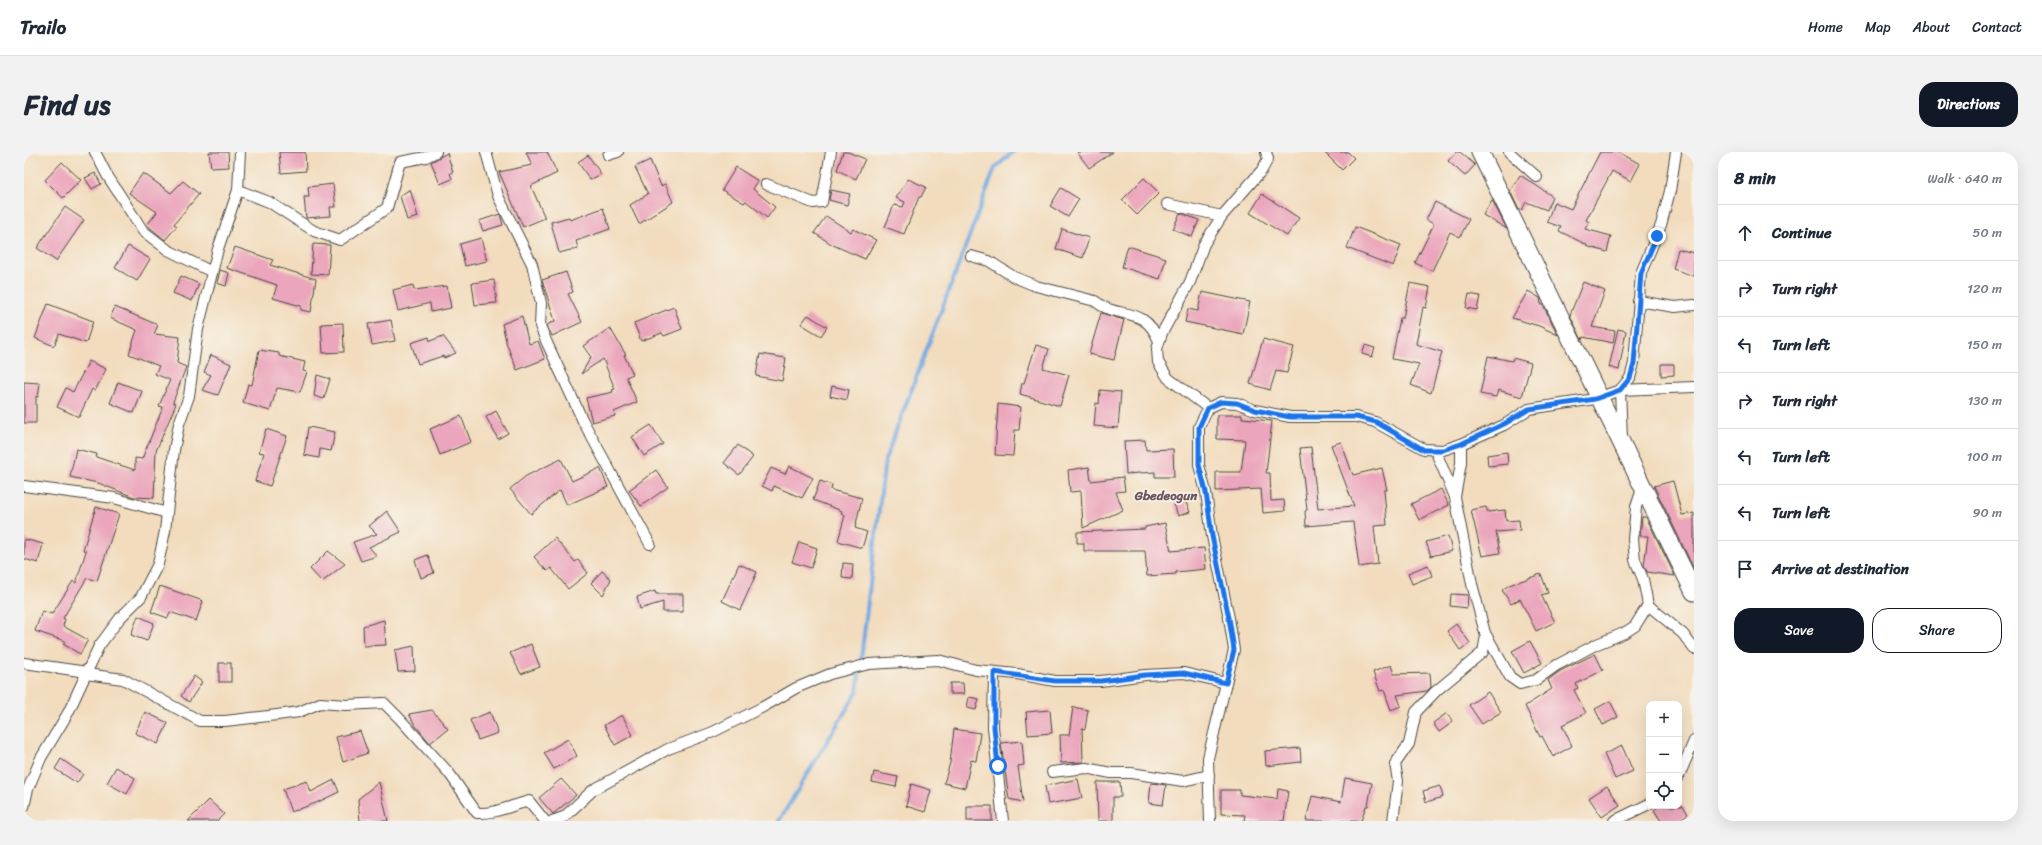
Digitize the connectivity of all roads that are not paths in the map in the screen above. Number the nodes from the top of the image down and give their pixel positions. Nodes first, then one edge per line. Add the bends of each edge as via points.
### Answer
1 (95, 152) edge
2 (240, 152) edge
3 (436, 152) edge
4 (486, 152) edge
5 (618, 152) edge
6 (831, 152) edge
7 (1480, 152) edge
8 (1509, 152) edge
9 (1676, 152) edge
10 (1270, 154) edge
11 (608, 155) dead end
12 (1537, 177) dead end
13 (766, 184) dead end
14 (238, 190) junction
15 (1167, 204) dead end
16 (1222, 216) junction
17 (971, 256) dead end
18 (212, 272) junction
19 (1638, 301) junction
20 (1694, 305) edge
21 (1159, 341) junction
22 (1694, 387) edge
23 (1620, 390) junction
24 (1208, 408) junction
25 (1461, 444) junction
26 (1435, 450) junction
27 (24, 486) edge
28 (1455, 497) junction
29 (167, 513) junction
30 (650, 544) dead end
31 (1694, 592) edge
32 (1648, 605) junction
33 (1486, 636) junction
34 (1694, 649) edge
35 (24, 663) edge
36 (994, 672) junction
37 (86, 673) junction
38 (1226, 683) junction
39 (1694, 741) edge
40 (1052, 772) dead end
41 (1680, 773) edge
42 (1208, 775) junction
43 (1646, 805) edge
44 (24, 807) edge
45 (545, 821) edge
46 (552, 821) edge
47 (1004, 821) edge
48 (1210, 821) edge
49 (1393, 821) edge
50 (1614, 821) edge

1 - 18 street via 143,231 168,250
2 - 14 street
3 - 14 street via 426,157 400,162 387,208 340,240 314,231 269,202
4 - 30 street via 498,196 532,264 541,303 540,326 547,343 583,421
5 - 11 street
6 - 13 street via 822,202 813,203
7 - 31 highway
8 - 12 street
9 - 19 street via 1661,225 1641,273
10 - 16 street via 1262,170
14 - 18 street
15 - 16 street
16 - 21 street via 1204,244 1190,282
17 - 21 street via 989,261 1014,277 1036,286 1095,301 1101,307 1140,317 1155,332
18 - 29 street via 198,329 189,396 174,450
19 - 20 street via 1675,307
19 - 23 street via 1634,364 1630,378
21 - 24 street via 1158,362 1168,378
22 - 23 street
23 - 25 street via 1595,399 1529,409
23 - 32 street via 1622,446 1642,489 1636,506 1633,538 1635,560 1643,579
24 - 26 street via 1221,402 1237,403 1255,410 1290,417 1356,417 1376,422 1424,450
24 - 38 street via 1199,427 1199,465 1234,650
25 - 26 street
25 - 28 street via 1461,463
26 - 28 street
27 - 29 street via 114,498
28 - 33 street via 1469,569
29 - 37 street via 158,564 141,597 120,618 99,646
32 - 33 street via 1635,626 1624,633 1557,665 1536,680 1520,684 1510,677
32 - 34 street via 1683,634
33 - 49 street via 1483,652 1436,691 1416,712 1409,744 1394,764 1398,781
35 - 37 street
36 - 38 street via 1055,681 1101,681 1184,673
36 - 46 street via 938,660 869,664 830,674 796,688 713,732 668,749 593,790 564,817
36 - 47 street via 994,727
37 - 44 street via 68,713 41,758 28,789
37 - 45 street via 123,679 200,721 225,721 299,712 320,703 384,703 449,773 477,813 491,814 507,806 529,802
38 - 42 street via 1208,758
39 - 41 street
40 - 42 street via 1086,768 1183,781
42 - 48 street
43 - 50 street

